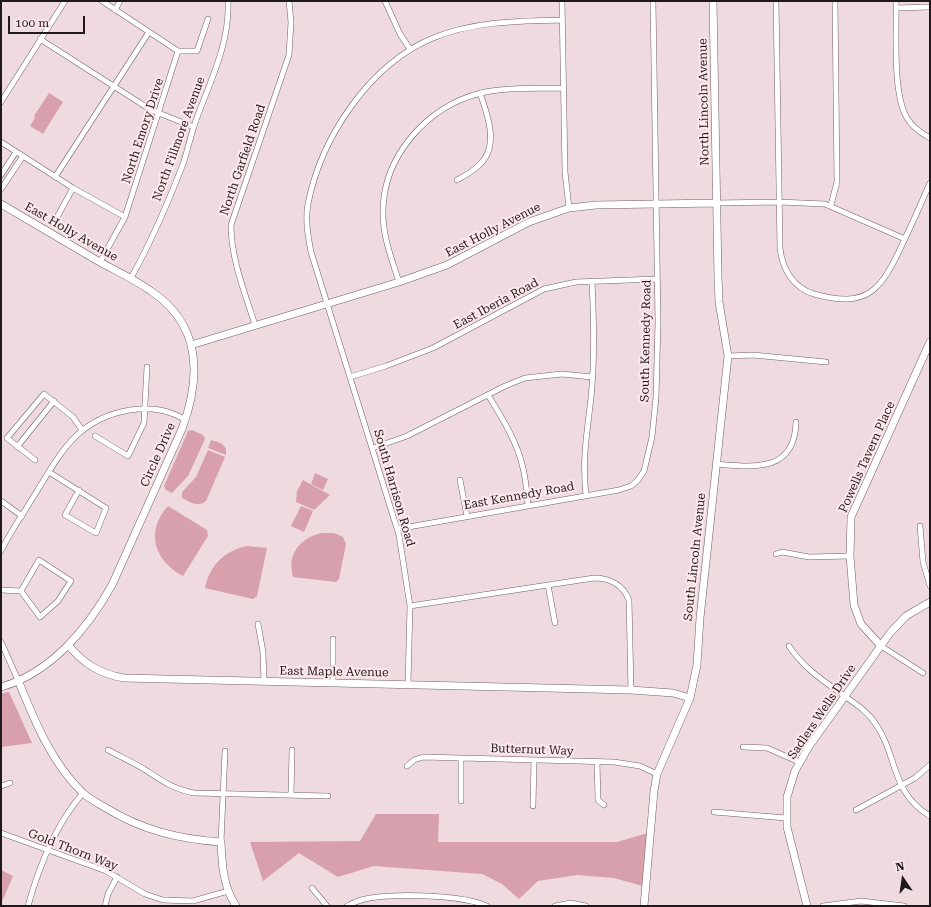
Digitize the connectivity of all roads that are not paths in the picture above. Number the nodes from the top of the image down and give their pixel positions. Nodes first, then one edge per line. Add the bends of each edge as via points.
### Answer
1 (65, 1) edge
2 (102, 1) edge
3 (120, 1) edge
4 (228, 1) edge
5 (288, 1) edge
6 (385, 1) edge
7 (562, 1) edge
8 (653, 1) edge
9 (713, 1) edge
10 (776, 1) edge
11 (835, 1) edge
12 (896, 1) edge
13 (930, 7) edge
14 (896, 8) junction
15 (115, 10) junction
16 (208, 19) dead end
17 (562, 20) junction
18 (149, 32) junction
19 (40, 40) junction
20 (410, 49) junction
21 (178, 51) junction
22 (114, 88) junction
23 (564, 88) junction
24 (480, 93) junction
25 (1, 102) edge
26 (158, 114) junction
27 (194, 127) junction
28 (930, 138) edge
29 (1, 142) edge
30 (16, 152) junction
31 (23, 156) junction
32 (1, 175) edge
33 (55, 177) junction
34 (457, 180) dead end
35 (930, 183) edge
36 (73, 188) junction
37 (1, 189) edge
38 (779, 202) junction
39 (716, 203) junction
40 (1, 204) edge
41 (656, 204) junction
42 (831, 205) junction
43 (569, 208) junction
44 (125, 217) junction
45 (56, 219) dead end
46 (905, 239) junction
47 (100, 262) junction
48 (131, 278) junction
49 (657, 279) junction
50 (399, 282) junction
51 (592, 282) junction
52 (327, 302) junction
53 (255, 325) junction
54 (930, 342) edge
55 (191, 345) junction
56 (728, 356) junction
57 (826, 362) dead end
58 (146, 367) dead end
59 (350, 377) junction
60 (592, 377) junction
61 (488, 395) junction
62 (54, 401) junction
63 (145, 408) junction
64 (186, 420) junction
65 (796, 422) dead end
66 (82, 430) junction
67 (95, 436) dead end
68 (17, 447) junction
69 (373, 448) junction
70 (35, 460) dead end
71 (716, 464) junction
72 (49, 472) junction
73 (641, 476) joint
74 (460, 480) dead end
75 (79, 490) junction
76 (586, 495) junction
77 (1, 501) edge
78 (528, 505) junction
79 (22, 516) junction
80 (467, 516) junction
81 (920, 526) dead end
82 (397, 529) junction
83 (1, 551) edge
84 (776, 554) dead end
85 (850, 556) junction
86 (548, 585) junction
87 (930, 586) edge
88 (1, 590) edge
89 (21, 591) junction
90 (930, 602) edge
91 (410, 606) junction
92 (555, 623) dead end
93 (258, 624) dead end
94 (333, 639) dead end
95 (1, 642) edge
96 (68, 645) junction
97 (789, 646) dead end
98 (881, 646) junction
99 (923, 673) dead end
100 (18, 680) junction
101 (264, 681) junction
102 (333, 683) junction
103 (408, 684) junction
104 (1, 687) edge
105 (631, 690) junction
106 (845, 696) junction
107 (690, 698) junction
108 (743, 747) dead end
109 (108, 750) dead end
110 (292, 750) dead end
111 (225, 751) dead end
112 (461, 758) junction
113 (534, 760) junction
114 (597, 762) junction
115 (799, 762) junction
116 (930, 765) edge
117 (407, 766) dead end
118 (657, 774) junction
119 (10, 783) dead end
120 (901, 785) junction
121 (1, 786) edge
122 (83, 793) junction
123 (223, 794) junction
124 (291, 795) junction
125 (328, 796) dead end
126 (461, 801) dead end
127 (604, 805) dead end
128 (533, 806) dead end
129 (856, 810) dead end
130 (714, 812) dead end
131 (930, 816) edge
132 (786, 818) junction
133 (1, 833) edge
134 (221, 842) junction
135 (49, 850) junction
136 (117, 877) junction
137 (312, 888) dead end
138 (228, 891) junction
139 (28, 906) edge
140 (105, 906) edge
141 (236, 906) edge
142 (327, 906) edge
143 (347, 906) edge
144 (487, 906) edge
145 (555, 906) edge
146 (586, 906) edge
147 (644, 906) edge
148 (806, 906) edge
149 (823, 906) edge
150 (904, 906) edge

1 - 19 street
2 - 15 street
3 - 15 street
4 - 27 street, North Fillmore Avenue via 229,20 223,49
5 - 53 street, North Garfield Road via 291,22 289,55 231,226 235,262
6 - 20 street
7 - 17 street
8 - 41 street, South Kennedy Road
9 - 39 street, North Lincoln Avenue
10 - 38 street
11 - 42 street via 837,182
12 - 14 street
13 - 14 street
14 - 28 street via 898,86 901,103 906,117
15 - 18 street
16 - 21 street via 197,51
17 - 20 street, South Harrison Road via 492,23 463,28
17 - 23 street
18 - 21 street
18 - 22 street
19 - 22 street
19 - 25 street
20 - 52 street, South Harrison Road via 362,90 328,147 317,175 308,204 307,228 311,252
21 - 26 street, North Emory Drive
22 - 26 street
22 - 33 street
23 - 24 street
23 - 43 street via 565,172
24 - 34 street via 490,128 490,147 478,167
24 - 50 street via 452,104 428,120 406,143 393,166 385,189 383,216 386,238
26 - 27 street
26 - 44 street, North Emory Drive
27 - 48 street, North Fillmore Avenue via 172,192
29 - 30 street
30 - 31 street
30 - 32 street
31 - 33 street
31 - 37 street
33 - 36 street
35 - 46 street
36 - 44 street
36 - 45 street
38 - 39 street, East Holly Avenue
38 - 42 street, East Holly Avenue via 817,202
38 - 46 street via 782,259 794,283 811,293 842,298 856,298 868,294 886,278
39 - 41 street, East Holly Avenue
39 - 56 street, South Lincoln Avenue via 719,302
40 - 47 street, East Holly Avenue
41 - 43 street, East Holly Avenue
41 - 49 street, South Kennedy Road
42 - 46 street, East Holly Avenue
43 - 50 street, East Holly Avenue via 529,222 447,266
44 - 47 street, North Emory Drive
47 - 48 street, East Holly Avenue
48 - 55 street, Circle Drive via 152,291 174,313
49 - 51 street, East Iberia Road
49 - 73 street, South Kennedy Road via 656,397 649,456
50 - 52 street, East Holly Avenue
51 - 59 street, East Iberia Road via 576,282 544,289 433,348
51 - 60 street via 595,333
52 - 53 street, East Holly Avenue
52 - 59 street, South Harrison Road
53 - 55 street, East Holly Avenue
54 - 85 street, Powells Tavern Place via 853,510 850,525
55 - 64 street, Circle Drive via 195,367 194,385
56 - 57 street via 753,354
56 - 71 street, South Lincoln Avenue
58 - 63 street
59 - 69 street, South Harrison Road
60 - 61 street via 562,374 526,378
60 - 76 street via 584,454
61 - 69 street via 407,436
61 - 78 street via 507,426 519,453 524,469
62 - 66 street via 73,417
62 - 68 street
62 - 68 street via 44,394 7,438
63 - 64 street via 171,412
63 - 66 street via 109,414
63 - 67 street via 144,422 128,456
64 - 96 street, Circle Drive via 112,585 86,627
65 - 71 street via 791,445 776,461 754,467
66 - 72 street via 68,442
68 - 70 street
69 - 82 street, South Harrison Road
71 - 107 street, South Lincoln Avenue via 697,665
72 - 75 street
72 - 79 street
73 - 76 street, East Kennedy Road via 631,486
74 - 80 street
75 - 75 street via 106,508 96,533 65,515
76 - 78 street, East Kennedy Road
77 - 79 street
78 - 80 street, East Kennedy Road
79 - 83 street
80 - 82 street, East Kennedy Road
81 - 87 street via 923,562
82 - 91 street, South Harrison Road
84 - 85 street via 782,552 809,557
85 - 98 street, Powells Tavern Place via 852,596 856,614
86 - 91 street
86 - 92 street
86 - 105 street via 599,578 611,581 622,588 630,607
88 - 89 street
89 - 89 street via 40,617 58,601 71,581 39,560
90 - 98 street, Sadlers Wells Drive via 906,616
91 - 103 street, South Harrison Road
93 - 101 street
94 - 102 street
95 - 100 street
96 - 100 street via 48,662
96 - 101 street, East Maple Avenue via 91,668 111,676
97 - 106 street via 805,666
98 - 99 street, Powells Tavern Place
98 - 106 street, Sadlers Wells Drive
100 - 104 street
100 - 122 street via 45,742
101 - 102 street, East Maple Avenue
102 - 103 street, East Maple Avenue
103 - 105 street, East Maple Avenue
105 - 107 street, East Maple Avenue via 673,693
106 - 115 street, Sadlers Wells Drive
106 - 120 street via 864,709 876,723
107 - 118 street, South Lincoln Avenue
108 - 115 street via 767,748
109 - 123 street via 172,788 194,793
110 - 124 street
111 - 123 street
112 - 113 street, Butternut Way
112 - 117 street, Butternut Way via 423,757
112 - 126 street
113 - 114 street, Butternut Way
113 - 128 street
114 - 118 street, Butternut Way via 634,765
114 - 127 street via 598,800
115 - 132 street, Sadlers Wells Drive via 790,785
116 - 120 street
118 - 147 street, South Lincoln Avenue
119 - 121 street
120 - 129 street
120 - 131 street via 913,802
122 - 134 street via 124,819 145,828 180,838
122 - 135 street via 56,830
123 - 124 street
123 - 134 street
124 - 125 street
130 - 132 street
132 - 148 street, Sadlers Wells Drive via 788,839
133 - 135 street, Gold Thorn Way
134 - 138 street
135 - 136 street, Gold Thorn Way
135 - 139 street
136 - 138 street, Gold Thorn Way via 152,897 172,902 204,899
136 - 140 street
137 - 142 street
138 - 141 street
143 - 144 street via 364,899 385,896 449,898
145 - 146 street via 571,902
149 - 150 street via 861,901

